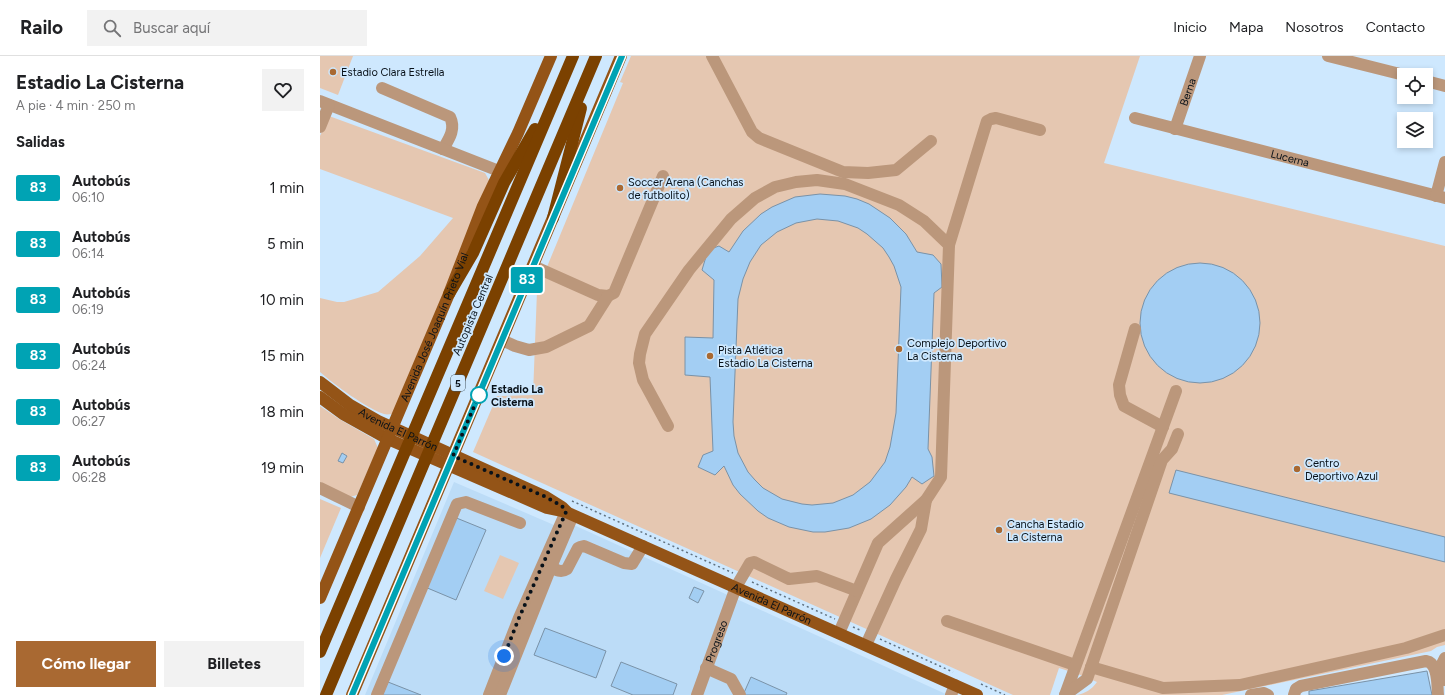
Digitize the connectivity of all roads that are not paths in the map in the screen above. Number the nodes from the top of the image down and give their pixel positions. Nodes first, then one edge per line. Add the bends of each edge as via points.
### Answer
1 (551, 56) edge
2 (573, 56) edge
3 (596, 56) edge
4 (622, 56) edge
5 (712, 56) edge
6 (1200, 56) edge
7 (1328, 56) edge
8 (590, 71) junction
9 (1397, 74) edge
10 (1433, 83) edge
11 (1445, 86) edge
12 (382, 88) dead end
13 (324, 103) edge
14 (553, 103) junction
15 (1135, 118) dead end
16 (320, 127) edge
17 (1175, 129) junction
18 (1040, 130) dead end
19 (931, 141) dead end
20 (443, 149) junction
21 (1445, 162) edge
22 (499, 171) junction
23 (664, 176) dead end
24 (1440, 197) edge
25 (553, 218) junction
26 (949, 245) junction
27 (533, 266) junction
28 (449, 294) junction
29 (608, 296) junction
30 (1135, 329) dead end
31 (502, 340) junction
32 (320, 382) edge
33 (1176, 391) dead end
34 (320, 397) edge
35 (668, 426) dead end
36 (1162, 427) junction
37 (1178, 434) dead end
38 (394, 436) junction
39 (446, 458) junction
40 (320, 488) edge
41 (926, 500) junction
42 (359, 507) junction
43 (570, 513) junction
44 (520, 523) dead end
45 (643, 546) junction
46 (551, 567) junction
47 (736, 587) junction
48 (857, 591) junction
49 (320, 598) edge
50 (948, 621) dead end
51 (839, 633) junction
52 (1445, 636) edge
53 (866, 645) junction
54 (320, 652) edge
55 (1445, 658) edge
56 (1075, 665) junction
57 (1091, 667) junction
58 (706, 668) junction
59 (1445, 683) edge
60 (953, 690) edge
61 (326, 695) edge
62 (352, 695) edge
63 (377, 695) edge
64 (489, 695) edge
65 (500, 695) edge
66 (696, 695) edge
67 (740, 695) edge
68 (977, 695) edge
69 (1065, 695) edge
70 (1251, 695) edge
71 (1268, 695) edge
72 (1294, 695) edge
73 (1438, 695) edge

1 - 22 main road, Avenida José Joaquín Prieto Vial
2 - 14 highway, Autopista Central / 5
3 - 8 highway, Autopista Central / 5
4 - 25 main road
5 - 19 street via 752,132 759,138 842,172 896,170
6 - 17 street, Berna
7 - 9 street
8 - 25 highway
8 - 61 highway, Autopista Central / 5
10 - 11 street
12 - 20 street via 450,117 453,128
13 - 16 street
13 - 20 street
14 - 28 highway via 508,176 473,253
14 - 54 highway, Autopista Central / 5
15 - 17 street, Lucerna
17 - 24 street, Lucerna
18 - 26 street via 996,118 987,121
20 - 22 street
21 - 24 street
22 - 28 main road, Avenida José Joaquín Prieto Vial
23 - 29 street via 614,293
25 - 27 main road
26 - 35 street via 924,220 899,205 846,184 817,180 796,182 775,187 755,198 731,219 689,270 645,334 640,354 642,375
26 - 41 street via 941,477
27 - 29 street via 598,295
27 - 31 main road
28 - 38 main road, Avenida José Joaquín Prieto Vial
29 - 31 street via 589,326 546,347 529,350
30 - 36 street via 1119,385 1120,395 1124,406
31 - 39 main road
32 - 38 main road, Avenida El Parrón
33 - 36 street
34 - 38 main road, Avenida El Parrón via 343,414
36 - 56 street
37 - 57 street via 1172,449 1162,460
38 - 39 main road, Avenida El Parrón
38 - 42 main road, Avenida José Joaquín Prieto Vial
39 - 43 main road, Avenida El Parrón via 548,508
39 - 62 main road
40 - 42 street
41 - 48 street via 878,543
41 - 53 street via 921,529
42 - 49 main road, Avenida José Joaquín Prieto Vial
43 - 45 main road, Avenida El Parrón
43 - 46 street
43 - 64 street via 519,618
44 - 63 street via 466,502 457,504
45 - 46 street via 632,564 584,546 578,548 567,569 559,571
45 - 47 main road, Avenida El Parrón
46 - 65 street
47 - 48 street, Progreso via 750,563 754,562 789,579 816,576
47 - 51 main road, Avenida El Parrón
47 - 58 street, Progreso
48 - 51 street
50 - 56 street
51 - 53 main road, Avenida El Parrón
52 - 57 street via 1406,648 1240,685 1163,688
53 - 60 main road, Avenida El Parrón
55 - 59 street via 1442,664
56 - 69 street
57 - 69 street via 1087,679
58 - 66 street, Progreso
58 - 67 street via 731,679
60 - 68 main road, Avenida El Parrón
70 - 71 street
72 - 73 street via 1296,689 1301,686 1426,661 1434,666

